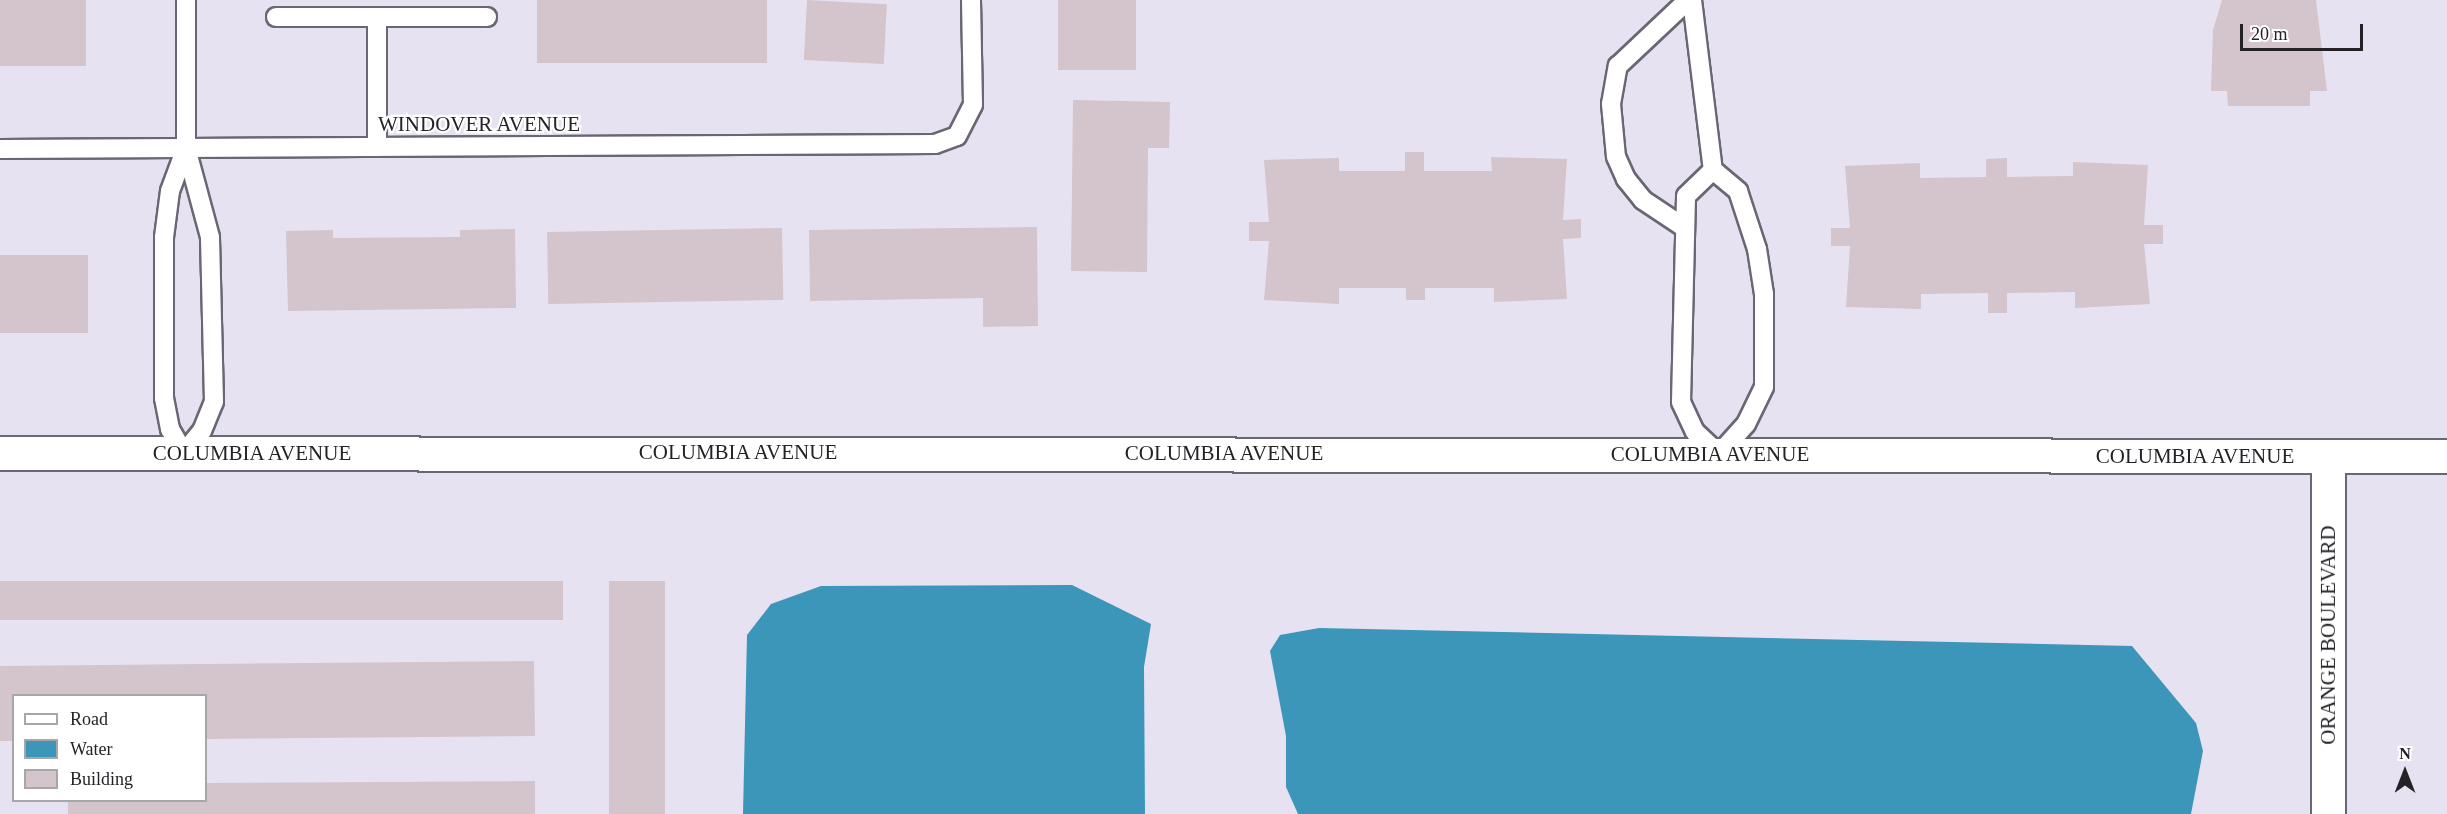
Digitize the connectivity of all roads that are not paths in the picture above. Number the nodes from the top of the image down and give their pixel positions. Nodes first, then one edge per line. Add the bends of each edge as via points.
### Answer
1 (186, 0) edge
2 (971, 0) edge
3 (1690, 0) edge
4 (276, 17) dead end
5 (377, 17) junction
6 (487, 17) dead end
7 (377, 147) junction
8 (186, 148) junction
9 (0, 149) edge
10 (1713, 170) junction
11 (1682, 226) junction
12 (0, 453) edge
13 (184, 453) junction
14 (1719, 454) junction
15 (2328, 456) junction
16 (2447, 456) edge
17 (2328, 814) edge

1 - 8 lane
2 - 7 lane, WINDOVER AVENUE via 973,105 957,136 919,146
3 - 10 lane
3 - 11 lane via 1618,66 1611,104 1616,157 1626,179 1643,200
4 - 5 lane
5 - 6 lane
5 - 7 lane
7 - 8 lane, WINDOVER AVENUE
8 - 9 lane, WINDOVER AVENUE
8 - 13 lane via 170,191 164,237 164,398 170,429
8 - 13 lane via 210,237 214,402 202,431
10 - 11 lane via 1686,196
10 - 14 lane via 1738,191 1757,249 1764,294 1764,387 1746,424
11 - 14 lane via 1681,402 1695,432
12 - 13 street, COLUMBIA AVENUE
13 - 14 street, COLUMBIA AVENUE
14 - 15 street, COLUMBIA AVENUE
15 - 16 street, COLUMBIA AVENUE
15 - 17 street, ORANGE BOULEVARD

